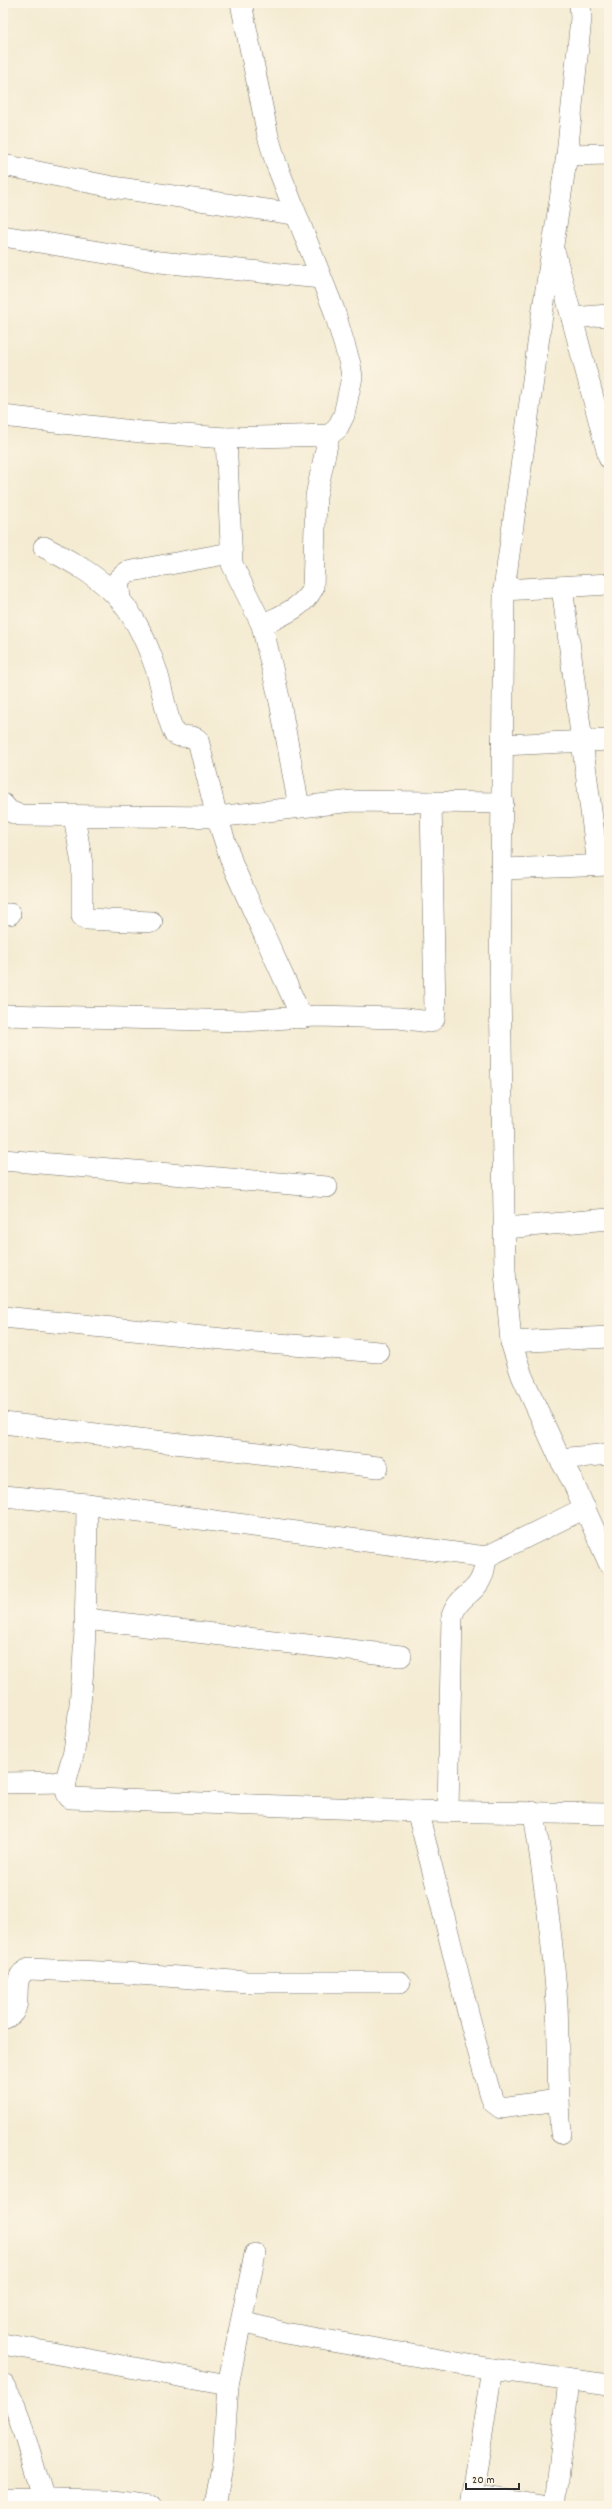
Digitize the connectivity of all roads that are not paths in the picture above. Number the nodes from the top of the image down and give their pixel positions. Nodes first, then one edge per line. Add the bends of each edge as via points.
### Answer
1 (241, 3) edge
2 (580, 3) edge
3 (609, 154) edge
4 (567, 155) junction
5 (3, 165) edge
6 (294, 214) junction
7 (3, 236) edge
8 (553, 245) junction
9 (321, 278) junction
10 (609, 315) edge
11 (572, 318) junction
12 (3, 416) edge
13 (329, 435) junction
14 (226, 438) junction
15 (609, 458) edge
16 (44, 547) dead end
17 (230, 553) junction
18 (609, 584) edge
19 (562, 587) junction
20 (504, 590) junction
21 (120, 599) junction
22 (262, 625) junction
23 (609, 740) edge
24 (582, 741) junction
25 (502, 746) junction
26 (448, 802) junction
27 (503, 803) junction
28 (3, 804) edge
29 (299, 807) junction
30 (74, 816) junction
31 (217, 817) junction
32 (603, 865) edge
33 (502, 869) junction
34 (152, 922) dead end
35 (3, 1015) edge
36 (302, 1018) junction
37 (3, 1160) edge
38 (328, 1187) dead end
39 (609, 1219) edge
40 (506, 1228) junction
41 (3, 1317) edge
42 (609, 1337) edge
43 (512, 1342) junction
44 (378, 1352) dead end
45 (3, 1424) edge
46 (609, 1454) edge
47 (560, 1459) junction
48 (378, 1467) dead end
49 (3, 1496) edge
50 (87, 1504) junction
51 (585, 1508) junction
52 (497, 1552) junction
53 (609, 1563) edge
54 (86, 1619) junction
55 (401, 1656) dead end
56 (66, 1782) junction
57 (3, 1783) edge
58 (448, 1810) junction
59 (417, 1811) junction
60 (534, 1812) junction
61 (609, 1814) edge
62 (400, 1982) dead end
63 (3, 2019) edge
64 (558, 2100) junction
65 (561, 2133) dead end
66 (256, 2254) dead end
67 (242, 2322) junction
68 (3, 2344) edge
69 (492, 2369) junction
70 (569, 2380) junction
71 (3, 2384) edge
72 (228, 2385) junction
73 (605, 2385) edge
74 (3, 2498) edge
75 (472, 2500) edge
76 (45, 2502) edge
77 (151, 2506) edge
78 (215, 2506) edge
79 (543, 2506) edge
80 (555, 2506) edge

1 - 6 street via 268,136
2 - 4 street via 581,18
3 - 4 street
4 - 8 street
5 - 6 street via 113,187
6 - 9 street
7 - 9 street via 160,262
8 - 11 street
8 - 20 street
9 - 13 street via 334,310 352,377 344,415 337,429
10 - 11 street
11 - 15 street
12 - 14 street via 142,432
13 - 14 street
13 - 22 street via 316,496 313,588 300,606
14 - 17 street
16 - 21 street via 91,573
17 - 21 street via 127,572 118,580
17 - 22 street via 236,574
18 - 19 street
19 - 20 street
19 - 24 street
20 - 25 street
21 - 31 street via 145,640 174,733 180,737 193,737 198,740
22 - 29 street via 280,702
23 - 24 street
24 - 25 street
24 - 32 street
25 - 27 street
26 - 27 street
26 - 29 street via 352,801
26 - 36 street via 434,1019 425,1023 399,1018
27 - 33 street
28 - 30 street via 19,816
29 - 31 street
30 - 31 street
30 - 34 street via 82,864 84,918
31 - 36 street via 233,866
32 - 33 street
33 - 40 street via 500,988
35 - 36 street via 244,1021
37 - 38 street
39 - 40 street
40 - 43 street via 505,1271
41 - 44 street
42 - 43 street
43 - 47 street via 522,1376
45 - 48 street
46 - 47 street
47 - 51 street
49 - 50 street
50 - 52 street
50 - 54 street
51 - 52 street
51 - 53 street
52 - 58 street via 479,1584 457,1605 452,1616
54 - 55 street
54 - 56 street via 77,1732
56 - 57 street
56 - 59 street via 67,1795 75,1799
58 - 59 street
58 - 60 street
59 - 64 street via 471,2030 493,2102 501,2108
60 - 61 street
60 - 64 street via 550,1929 557,2006
62 - 63 street via 247,1982 29,1969 20,1974 18,1980 18,2006 14,2013
64 - 65 street
66 - 67 street
67 - 69 street via 285,2333
67 - 72 street
68 - 72 street
69 - 70 street
69 - 75 street
70 - 73 street
70 - 80 street
71 - 76 street via 15,2405
72 - 78 street via 223,2460
74 - 76 street
75 - 79 street
76 - 77 street via 124,2501

